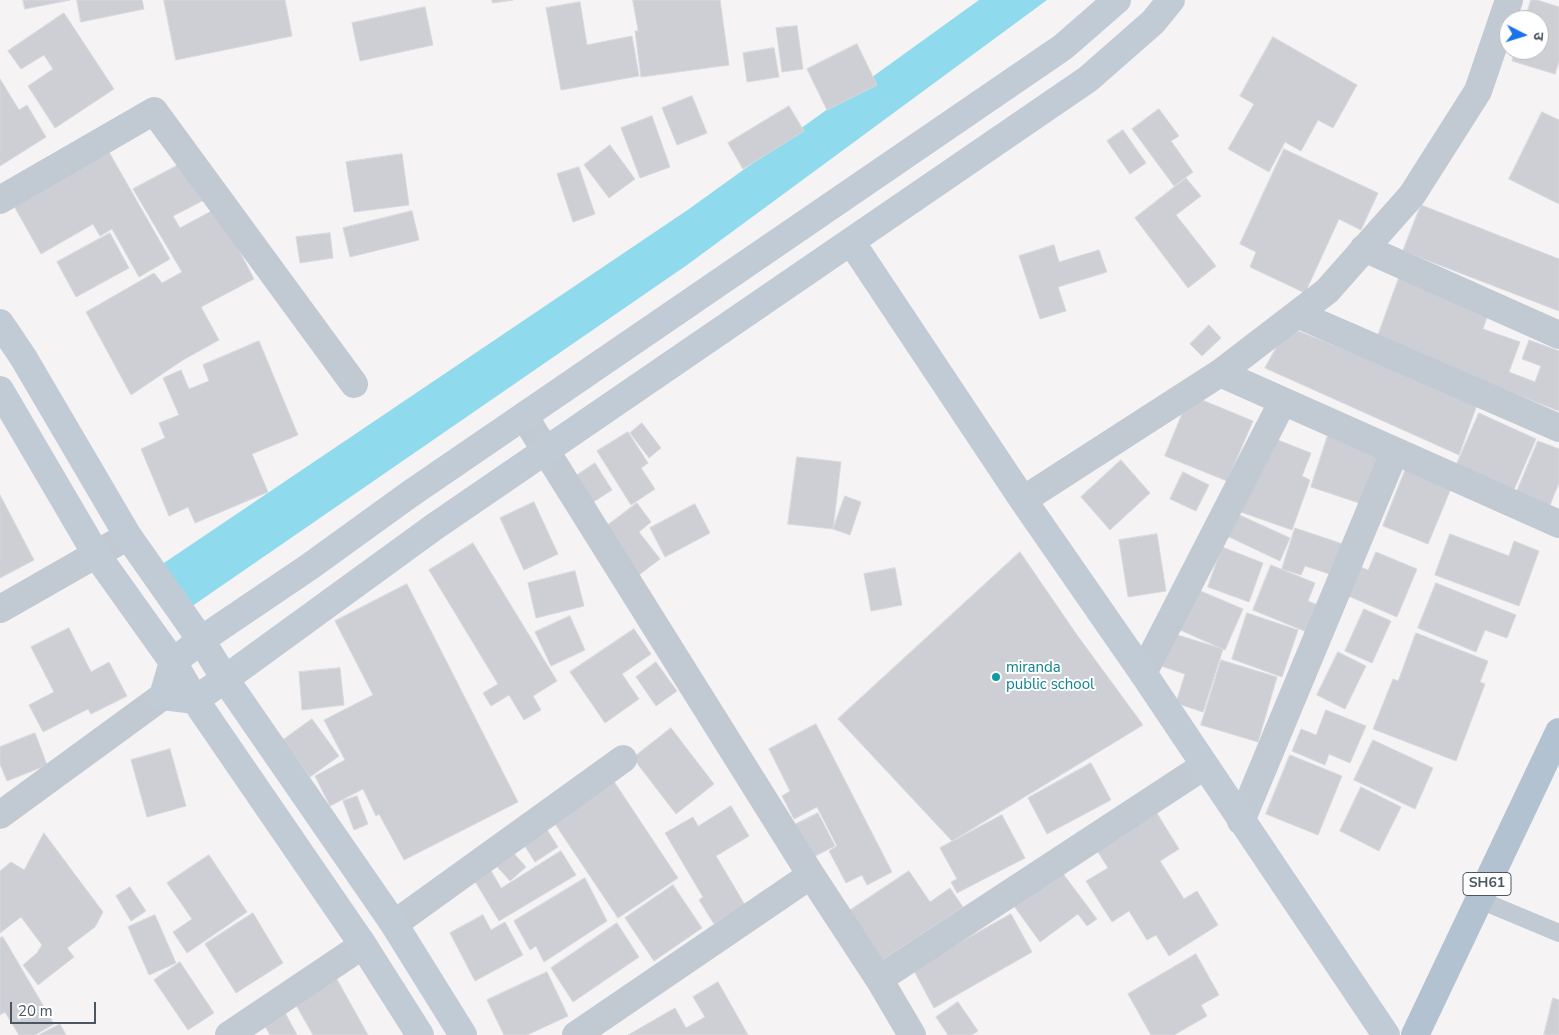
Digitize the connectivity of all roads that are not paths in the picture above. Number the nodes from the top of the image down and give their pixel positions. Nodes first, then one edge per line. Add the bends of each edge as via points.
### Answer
1 (1117, 0) edge
2 (1171, 0) edge
3 (1509, 0) edge
4 (0, 200) edge
5 (852, 243) junction
6 (1364, 248) junction
7 (1298, 314) junction
8 (0, 323) edge
9 (1559, 335) edge
10 (1220, 373) junction
11 (354, 384) dead end
12 (0, 390) edge
13 (1283, 401) junction
14 (524, 416) junction
15 (1559, 428) edge
16 (546, 450) junction
17 (1395, 451) junction
18 (1023, 500) junction
19 (1559, 524) edge
20 (128, 536) junction
21 (96, 554) junction
22 (0, 609) edge
23 (201, 640) junction
24 (173, 662) junction
25 (1143, 673) junction
26 (225, 680) junction
27 (163, 696) junction
28 (195, 700) junction
29 (1559, 732) edge
30 (623, 759) dead end
31 (1204, 766) junction
32 (0, 815) edge
33 (1241, 821) junction
34 (811, 875) junction
35 (1480, 900) junction
36 (394, 924) junction
37 (1559, 933) edge
38 (363, 945) junction
39 (879, 979) junction
40 (230, 1035) edge
41 (420, 1035) edge
42 (463, 1035) edge
43 (576, 1035) edge
44 (912, 1035) edge
45 (1386, 1035) edge
46 (1415, 1035) edge

1 - 14 street via 1064,47
2 - 5 street via 1154,22 1088,79
3 - 6 street via 1478,91 1412,195
4 - 11 street via 154,110
5 - 16 street
5 - 18 street
6 - 7 street via 1327,292
6 - 9 street
7 - 10 street
7 - 15 street
8 - 20 street
10 - 13 street
10 - 18 street
12 - 21 street
13 - 17 street
13 - 25 street
14 - 16 street
14 - 23 street
16 - 26 street via 434,527
16 - 34 street
17 - 19 street
17 - 33 street
18 - 25 street
20 - 21 street
20 - 23 street
21 - 22 street
21 - 24 street
23 - 24 street
23 - 26 street
24 - 27 street
24 - 28 street
25 - 31 street
26 - 28 street
26 - 36 street
27 - 28 street
27 - 32 street
28 - 38 street
29 - 35 main road, SH61
30 - 36 street
31 - 33 street
31 - 39 street
33 - 45 street
34 - 39 street
34 - 43 street
35 - 37 lane
35 - 46 main road, SH61
36 - 42 street
38 - 40 street
38 - 41 street
39 - 44 street

